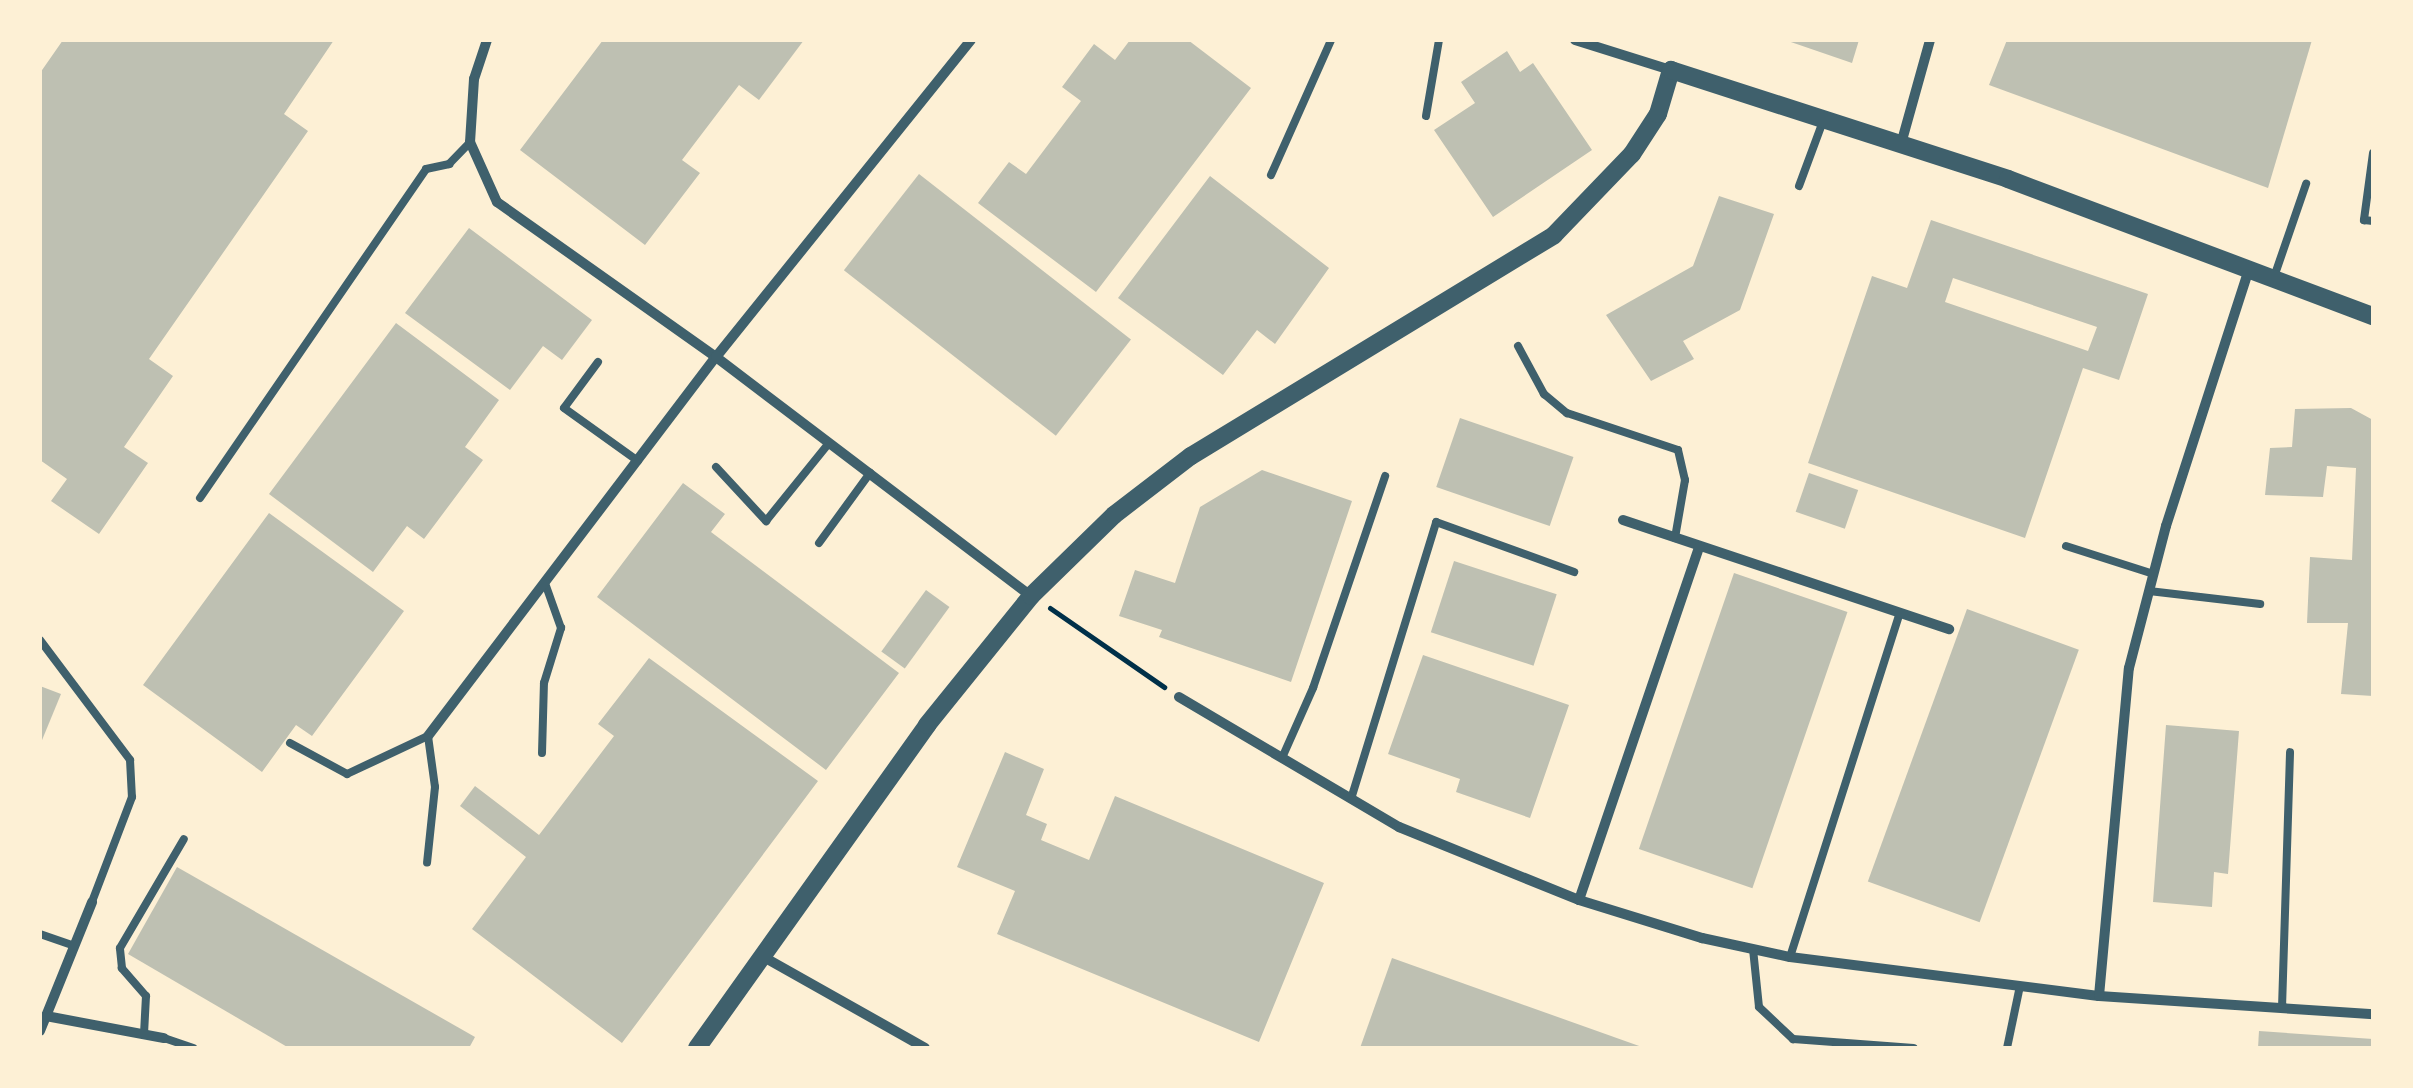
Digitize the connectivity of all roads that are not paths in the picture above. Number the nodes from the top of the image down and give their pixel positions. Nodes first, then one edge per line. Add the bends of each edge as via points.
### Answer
1 (487, 40) edge
2 (971, 40) edge
3 (1331, 40) edge
4 (1438, 40) edge
5 (1576, 40) edge
6 (1930, 40) edge
7 (1671, 70) junction
8 (1426, 116) dead end
9 (1823, 120) junction
10 (470, 142) junction
11 (1900, 144) junction
12 (2373, 153) edge
13 (1271, 175) dead end
14 (2306, 184) dead end
15 (1799, 186) dead end
16 (2373, 221) edge
17 (2248, 272) junction
18 (2273, 281) junction
19 (2373, 316) edge
20 (1518, 346) dead end
21 (716, 357) junction
22 (598, 362) dead end
23 (829, 443) junction
24 (638, 461) junction
25 (716, 466) dead end
26 (870, 472) junction
27 (1385, 476) dead end
28 (200, 498) dead end
29 (1623, 520) dead end
30 (1675, 538) junction
31 (819, 542) dead end
32 (2066, 546) dead end
33 (1699, 547) junction
34 (1574, 572) dead end
35 (2154, 574) junction
36 (544, 583) junction
37 (2149, 591) junction
38 (1031, 596) junction
39 (2260, 604) dead end
40 (1900, 612) junction
41 (1950, 628) dead end
42 (40, 640) edge
43 (1179, 698) road end
44 (428, 736) junction
45 (290, 744) dead end
46 (2290, 752) dead end
47 (542, 753) dead end
48 (1282, 758) junction
49 (1351, 799) junction
50 (184, 839) dead end
51 (427, 863) dead end
52 (1579, 900) junction
53 (92, 902) joint
54 (40, 934) edge
55 (74, 946) junction
56 (1752, 949) junction
57 (762, 956) junction
58 (1790, 957) junction
59 (2020, 986) junction
60 (2099, 996) junction
61 (2282, 1008) junction
62 (2373, 1014) edge
63 (46, 1016) junction
64 (40, 1031) edge
65 (144, 1034) junction
66 (164, 1038) joint
67 (194, 1048) edge
68 (697, 1048) edge
69 (924, 1048) edge
70 (1914, 1048) edge
71 (2007, 1048) edge

1 - 10 street via 474,79
2 - 21 street
3 - 13 lane
4 - 8 lane
5 - 7 street
6 - 11 street
7 - 9 street
7 - 38 street via 1658,114 1632,154 1554,235 1191,456 1114,515
9 - 11 street
9 - 15 lane
10 - 21 street via 497,202
10 - 28 lane via 449,164 426,169
11 - 17 street
12 - 16 lane via 2364,220
14 - 18 lane
17 - 18 street
17 - 35 street
18 - 19 street
20 - 30 lane via 1544,394 1566,413 1678,450 1686,480
21 - 23 street
21 - 24 street
22 - 24 lane via 564,408
23 - 25 lane via 766,521
23 - 26 street
24 - 36 street
26 - 31 lane
26 - 38 street
27 - 48 lane via 1313,688
29 - 30 street
30 - 33 street
32 - 35 lane
33 - 40 street
33 - 52 street
34 - 49 lane via 1436,522
35 - 37 street
36 - 44 street
36 - 47 lane via 561,628 544,684
37 - 39 lane
37 - 60 street via 2129,668
38 - 57 street via 928,725
40 - 41 street
40 - 58 lane
42 - 53 lane via 130,760 132,797
43 - 48 street
44 - 45 lane via 347,774
44 - 51 lane via 435,787
46 - 61 lane
48 - 49 street
49 - 52 street via 1399,828
50 - 65 lane via 120,948 122,968 146,996
52 - 56 street
53 - 55 street
54 - 55 lane
55 - 63 street
56 - 58 street
56 - 70 lane via 1759,1007 1793,1039
57 - 68 street
57 - 69 street
58 - 59 street
59 - 60 street
59 - 71 lane
60 - 61 street
61 - 62 street
63 - 64 street
63 - 65 street
65 - 66 street
66 - 67 lane

